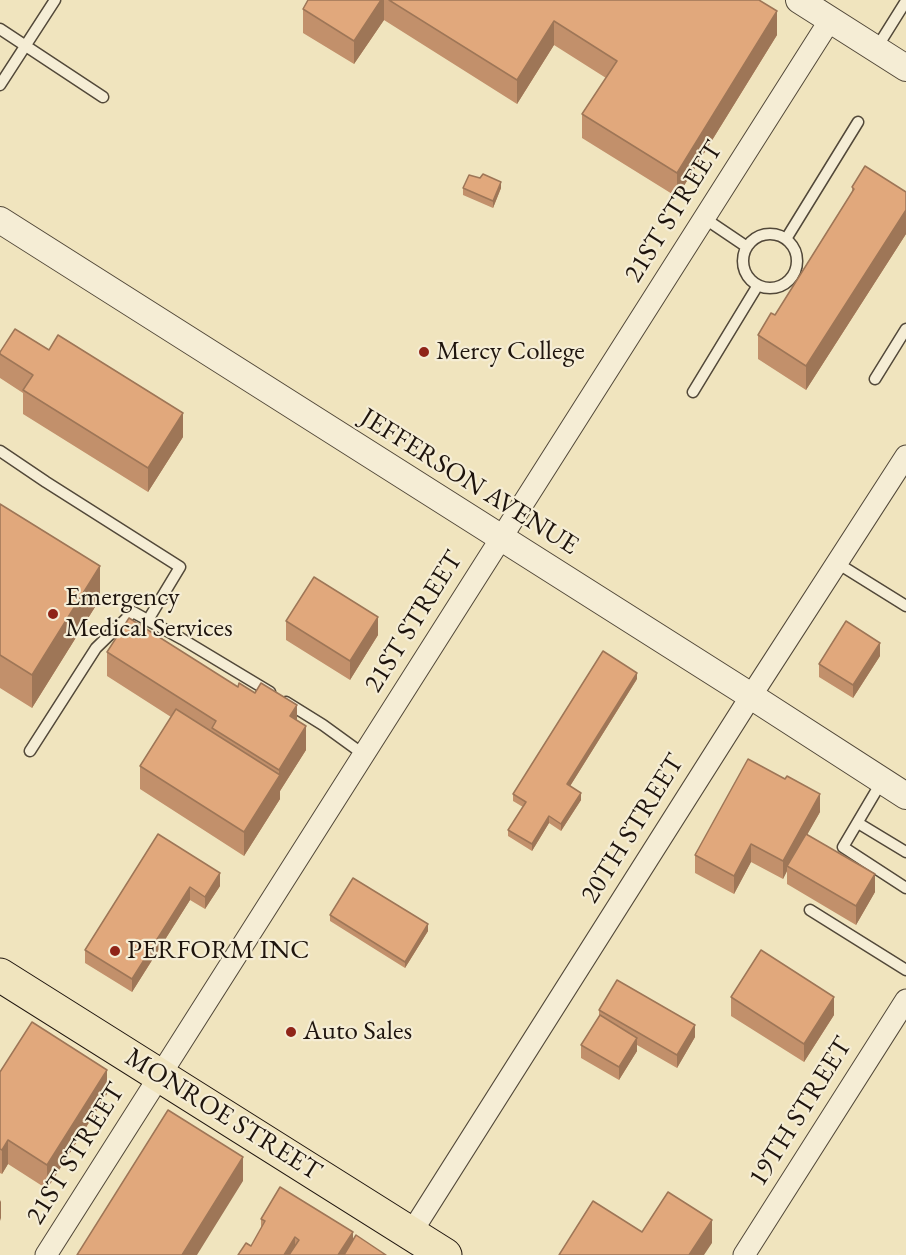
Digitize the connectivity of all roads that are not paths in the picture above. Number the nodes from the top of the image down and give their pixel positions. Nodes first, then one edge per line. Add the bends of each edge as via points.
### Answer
1 (55, 0) edge
2 (906, 0) edge
3 (807, 2) edge
4 (830, 20) junction
5 (0, 29) edge
6 (25, 46) junction
7 (876, 49) junction
8 (906, 68) edge
9 (0, 85) edge
10 (103, 97) dead end
11 (858, 122) dead end
12 (704, 218) junction
13 (3, 227) edge
14 (786, 239) junction
15 (747, 247) junction
16 (758, 285) junction
17 (906, 329) edge
18 (875, 379) dead end
19 (693, 392) dead end
20 (0, 451) edge
21 (906, 456) edge
22 (501, 538) junction
23 (837, 563) junction
24 (906, 606) edge
25 (147, 620) junction
26 (751, 696) junction
27 (30, 751) dead end
28 (363, 754) junction
29 (883, 780) junction
30 (906, 796) edge
31 (858, 823) junction
32 (906, 852) edge
33 (906, 873) edge
34 (903, 886) edge
35 (810, 910) dead end
36 (906, 970) edge
37 (0, 975) edge
38 (906, 1000) edge
39 (160, 1075) junction
40 (411, 1233) junction
41 (46, 1255) edge
42 (445, 1255) edge
43 (744, 1255) edge

1 - 6 lane
2 - 7 lane
3 - 4 street
4 - 7 street
4 - 12 street, 21ST STREET
5 - 6 lane
6 - 9 lane
6 - 10 lane
7 - 8 street
11 - 14 lane
12 - 15 lane
12 - 22 street, 21ST STREET
13 - 22 street, JEFFERSON AVENUE
14 - 15 lane via 769,234
14 - 16 lane via 796,254 795,271 775,288
15 - 16 lane via 743,264
16 - 19 lane
17 - 18 lane
20 - 25 lane via 180,567
21 - 23 street, 20TH STREET
22 - 26 street, JEFFERSON AVENUE
22 - 28 street, 21ST STREET
23 - 24 lane
23 - 26 street, 20TH STREET
25 - 27 lane via 133,612 96,648
25 - 28 lane via 323,725
26 - 29 street, JEFFERSON AVENUE
26 - 40 street, 20TH STREET
28 - 39 street, 21ST STREET
29 - 30 street, JEFFERSON AVENUE
29 - 31 lane
31 - 32 lane
31 - 34 lane via 843,847
33 - 34 lane
35 - 36 lane
37 - 39 main road, MONROE STREET
38 - 43 street, 19TH STREET
39 - 40 main road, MONROE STREET
39 - 41 street, 21ST STREET
40 - 42 main road, MONROE STREET

